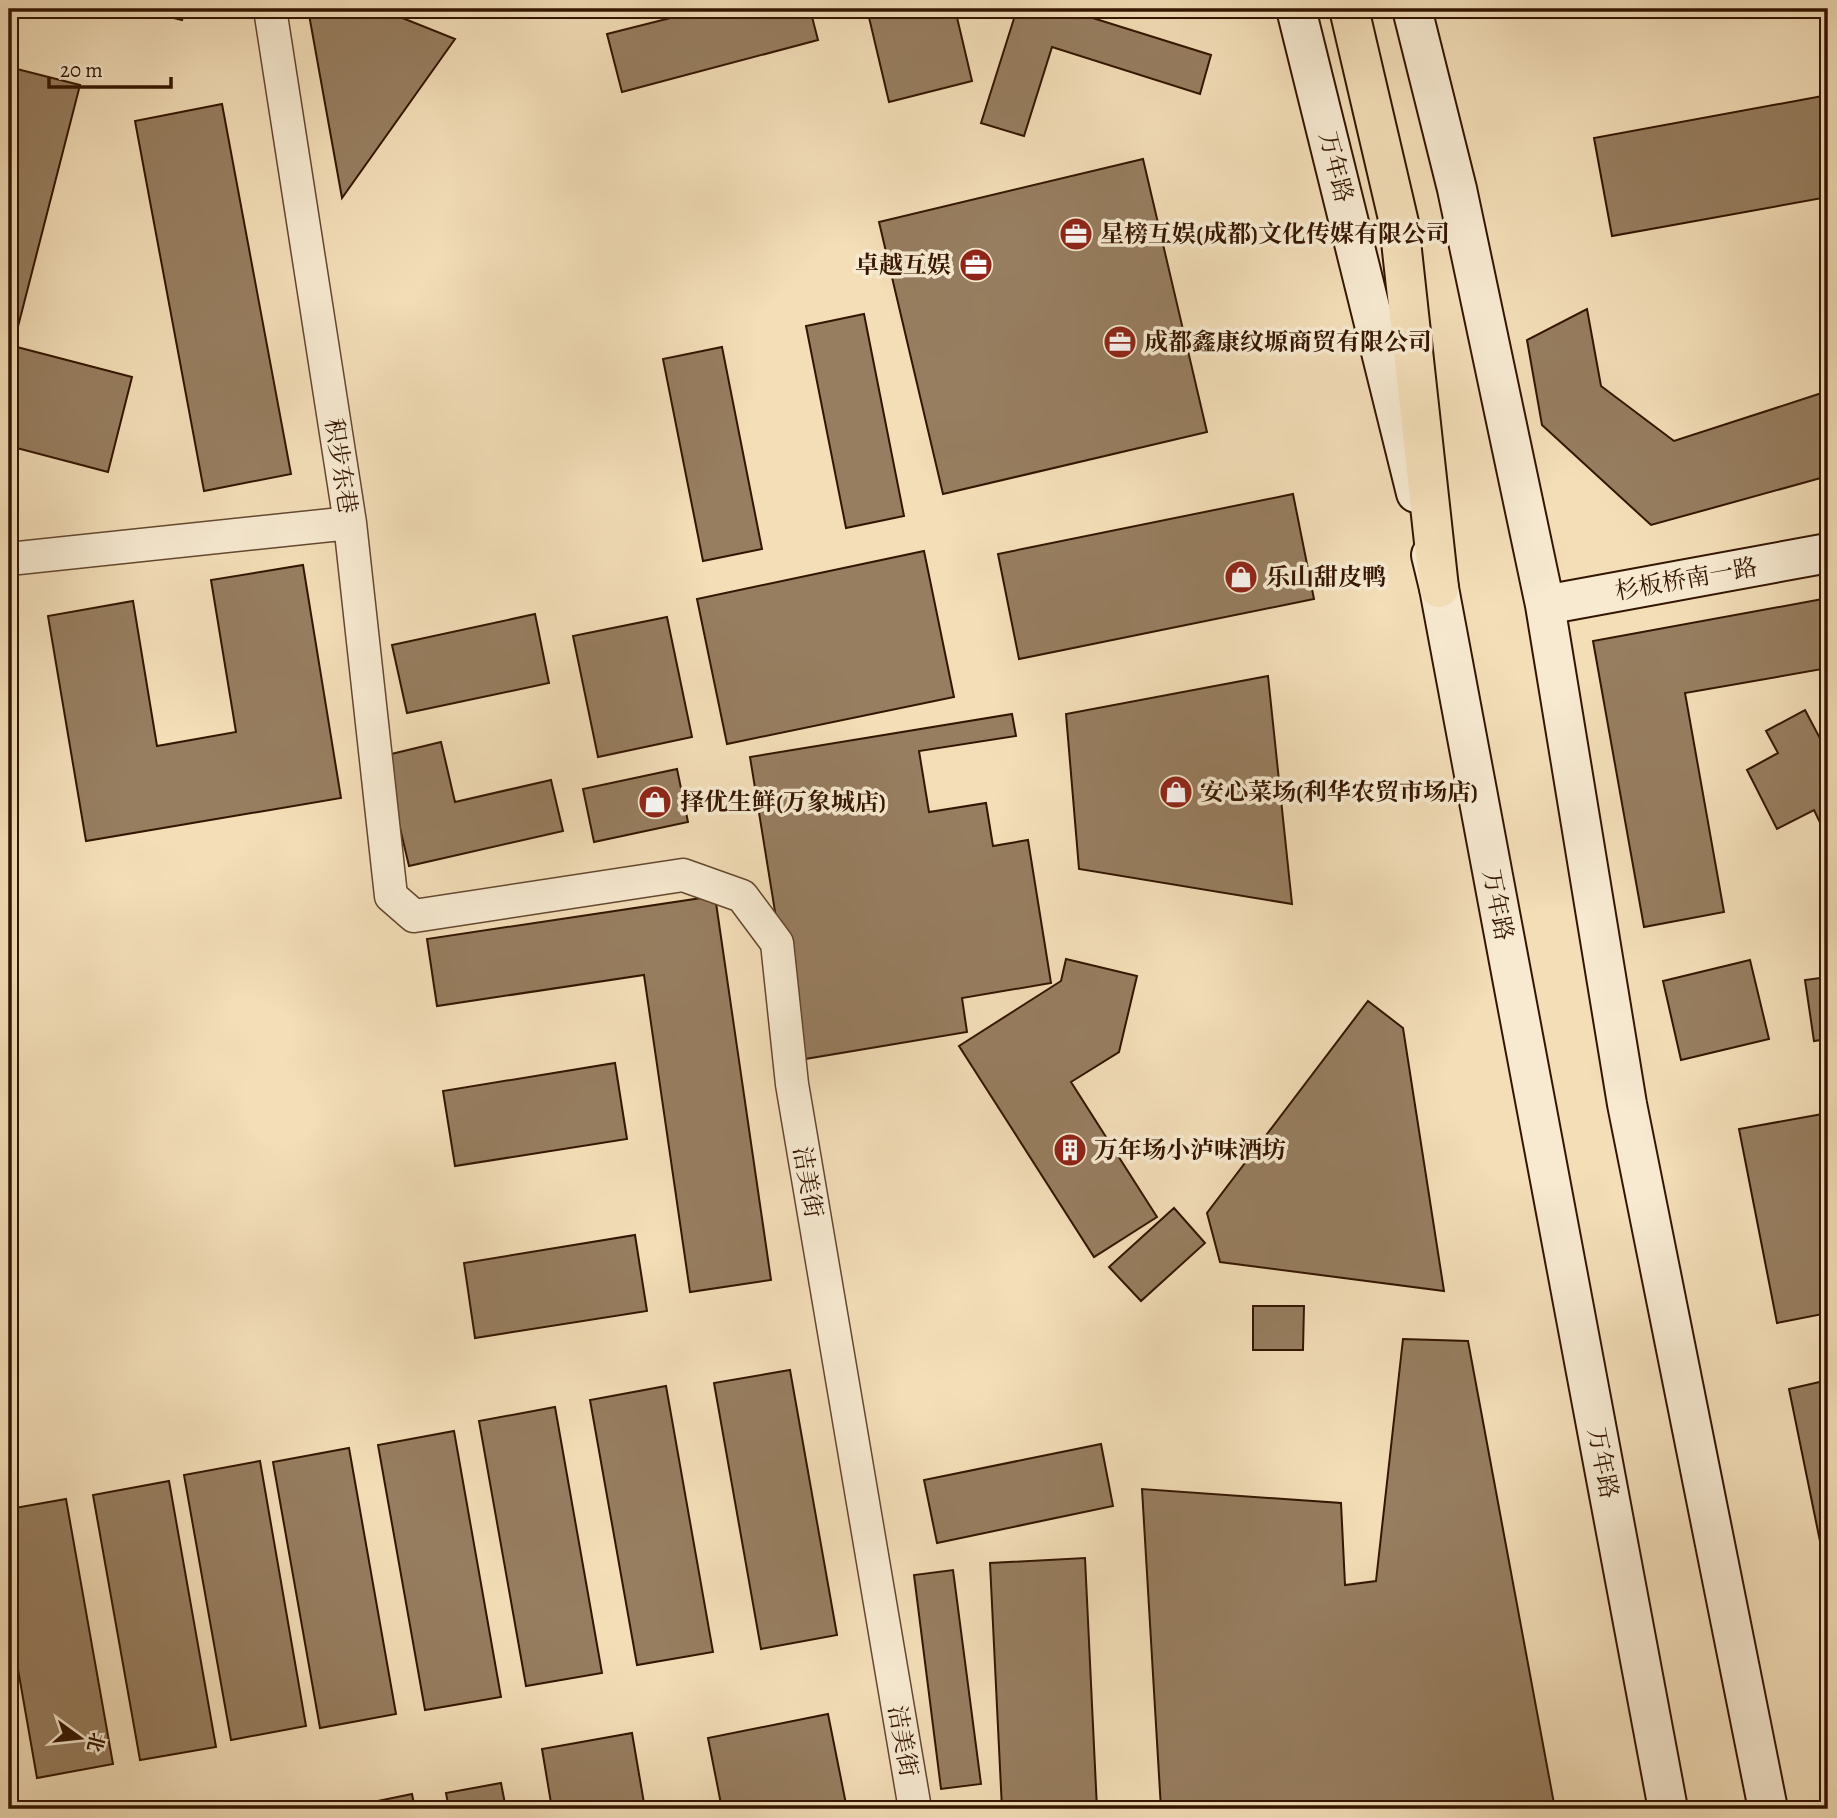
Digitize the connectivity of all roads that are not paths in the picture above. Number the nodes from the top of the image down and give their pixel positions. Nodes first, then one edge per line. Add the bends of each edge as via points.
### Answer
1 (270, 9) edge
2 (1296, 9) edge
3 (1349, 9) edge
4 (1412, 9) edge
5 (350, 523) junction
6 (1828, 553) edge
7 (9, 559) edge
8 (1439, 588) junction
9 (1545, 605) junction
10 (414, 916) joint
11 (915, 1809) edge
12 (1668, 1809) edge
13 (1768, 1809) edge

1 - 5 street, 积步东巷
2 - 8 main road, 万年路
3 - 8 highway via 1399,223
4 - 9 main road via 1457,189
5 - 7 street
5 - 10 street, 积步东巷 via 391,896
6 - 9 main road, 杉板桥南一路
8 - 12 main road, 万年路
9 - 13 main road via 1627,1104
10 - 11 street, 洁美街 via 682,875 742,896 777,943 792,1084

